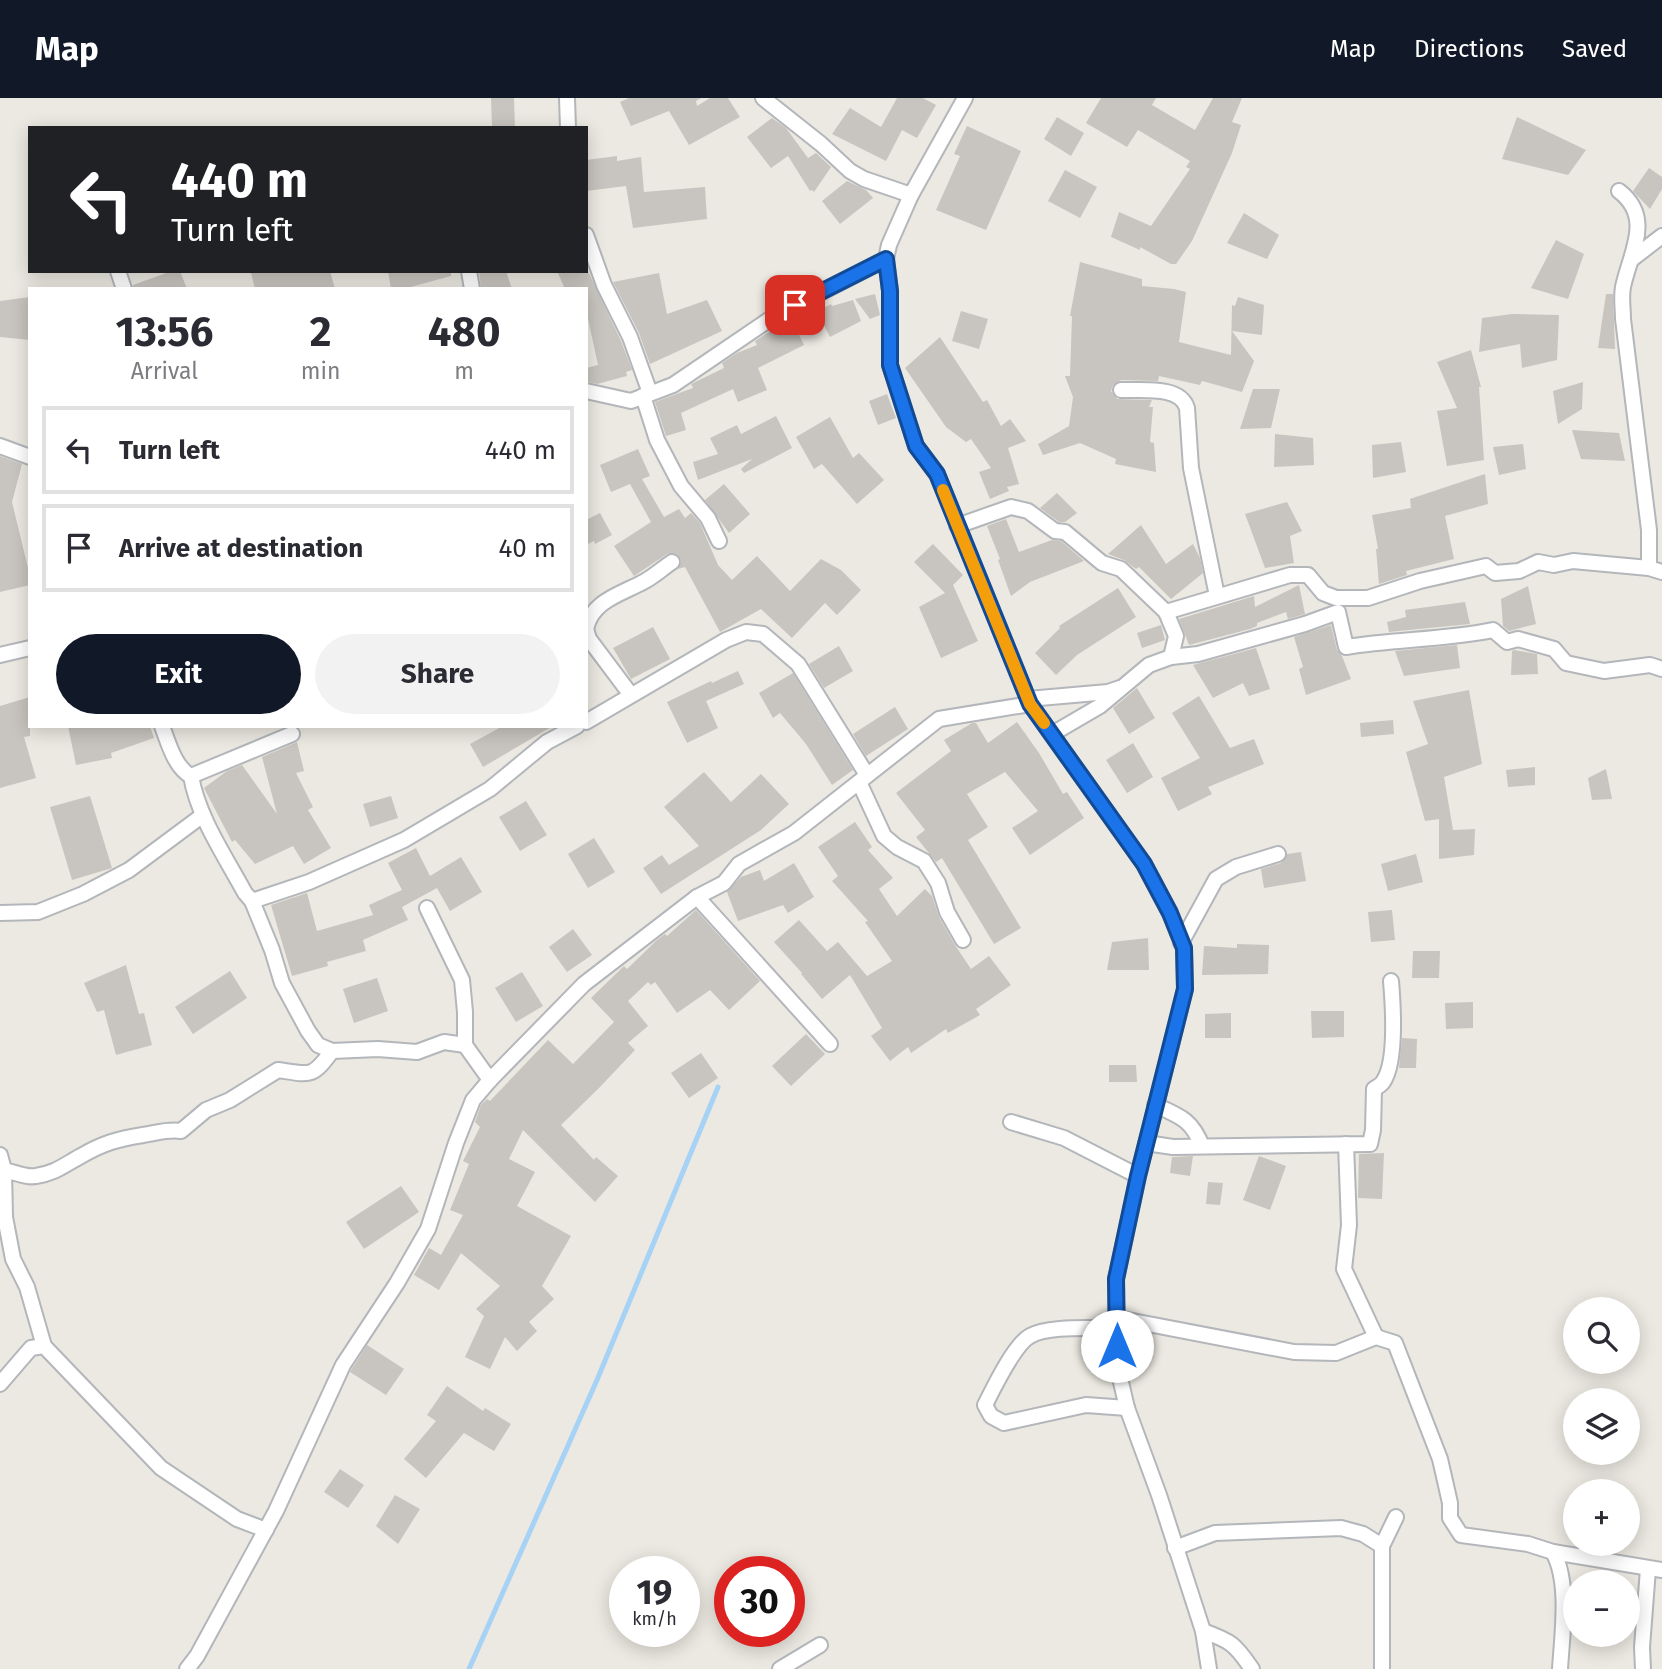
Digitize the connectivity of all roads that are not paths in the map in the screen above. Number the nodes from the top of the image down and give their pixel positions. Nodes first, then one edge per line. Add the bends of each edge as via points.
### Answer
1 (567, 98) edge
2 (763, 98) edge
3 (965, 98) edge
4 (568, 126) edge
5 (1619, 191) dead end
6 (911, 195) junction
7 (1662, 236) edge
8 (588, 241) edge
9 (886, 259) junction
10 (1632, 259) junction
11 (1121, 390) dead end
12 (588, 391) edge
13 (647, 395) junction
14 (0, 446) edge
15 (28, 456) edge
16 (957, 526) junction
17 (719, 541) dead end
18 (672, 562) dead end
19 (1656, 570) edge
20 (1217, 596) junction
21 (1166, 612) junction
22 (588, 619) edge
23 (588, 636) edge
24 (28, 648) edge
25 (0, 655) edge
26 (1171, 657) junction
27 (1662, 669) edge
28 (1124, 687) junction
29 (631, 695) junction
30 (1029, 701) junction
31 (588, 721) edge
32 (163, 728) edge
33 (573, 728) edge
34 (292, 734) dead end
35 (1052, 734) junction
36 (191, 776) junction
37 (863, 778) junction
38 (203, 815) junction
39 (1278, 854) dead end
40 (697, 897) junction
41 (252, 901) junction
42 (427, 908) dead end
43 (0, 913) edge
44 (963, 940) dead end
45 (1181, 943) junction
46 (1391, 981) dead end
47 (830, 1044) dead end
48 (465, 1045) junction
49 (332, 1051) junction
50 (490, 1080) junction
51 (1155, 1105) junction
52 (1011, 1122) dead end
53 (1146, 1143) junction
54 (1346, 1144) junction
55 (1202, 1146) junction
56 (0, 1155) edge
57 (4, 1170) junction
58 (1138, 1176) junction
59 (1117, 1323) junction
60 (1376, 1337) junction
61 (44, 1346) junction
62 (0, 1384) edge
63 (1127, 1408) junction
64 (1396, 1517) dead end
65 (266, 1530) junction
66 (1382, 1546) junction
67 (1175, 1548) junction
68 (1553, 1552) junction
69 (1655, 1569) edge
70 (1203, 1631) junction
71 (820, 1645) dead end
72 (187, 1669) edge
73 (780, 1669) edge
74 (1209, 1669) edge
75 (1252, 1669) edge
76 (1382, 1669) edge
77 (1560, 1669) edge
78 (1643, 1669) edge

1 - 4 street
2 - 6 street via 850,171
3 - 6 street
5 - 10 street via 1631,201 1638,234
6 - 9 street
7 - 10 street
8 - 13 street via 630,337
9 - 13 street via 773,317 673,385
9 - 16 street via 890,365 916,446 937,474
10 - 19 street via 1622,288 1623,319
11 - 20 street via 1175,393 1185,400 1191,468
12 - 13 street via 631,401
13 - 17 street via 657,440
14 - 15 street
16 - 21 street via 1011,507 1028,511 1065,532 1102,563 1121,569
16 - 30 street
18 - 22 street via 601,604
19 - 20 street via 1573,561 1538,562 1519,571 1495,573 1486,566 1368,598 1336,598 1323,593 1308,575 1290,575
20 - 21 street
21 - 26 street via 1176,636
23 - 29 street
24 - 25 street
26 - 27 street via 1198,654 1338,611 1346,647 1493,630 1507,642 1518,639 1554,649 1566,663 1604,671 1650,665
26 - 28 street via 1149,665
28 - 30 street
28 - 35 street
29 - 31 street
29 - 37 street via 726,640 746,632 763,634 798,664
30 - 35 street
30 - 37 street via 939,719
32 - 36 street via 180,765
33 - 41 street via 547,742 490,789 404,840 309,882
34 - 36 street
35 - 45 street via 1144,864
36 - 38 street
37 - 40 street via 794,833 739,864 724,883
37 - 44 street via 884,836 924,862
38 - 41 street
38 - 43 street via 129,870 83,894 38,912
39 - 45 street via 1236,867 1216,879
40 - 47 street
40 - 50 street via 584,984
41 - 49 street via 286,991 318,1045
42 - 48 street via 462,980
45 - 51 street via 1185,989
46 - 54 street via 1392,1056 1383,1082 1374,1089 1370,1144
48 - 49 street via 444,1042 417,1052
48 - 50 street
49 - 57 street via 317,1071 278,1070 206,1110 181,1130 116,1139 63,1168 33,1177
50 - 65 street via 473,1100 428,1229 343,1365
51 - 53 street
51 - 55 street via 1183,1117
52 - 58 street via 1064,1139
53 - 55 street
53 - 58 street
54 - 55 street
54 - 60 street via 1349,1225 1344,1269
56 - 57 street
57 - 61 street via 5,1217 13,1259 27,1287
58 - 59 street via 1116,1279
59 - 60 street via 1294,1352 1336,1353
59 - 63 street via 1117,1365
59 - 63 street via 1029,1336 1002,1370 985,1405 991,1416 1004,1423 1086,1405
60 - 68 street via 1395,1343 1440,1459 1450,1518 1461,1535
61 - 62 street via 31,1349
61 - 65 street via 162,1468 237,1519
63 - 67 street
64 - 66 street
65 - 72 street
66 - 67 street via 1341,1528 1215,1533
66 - 76 street
67 - 70 street
68 - 69 street
68 - 77 street via 1561,1566
69 - 78 street
70 - 74 street
70 - 75 street via 1229,1640
71 - 73 street

